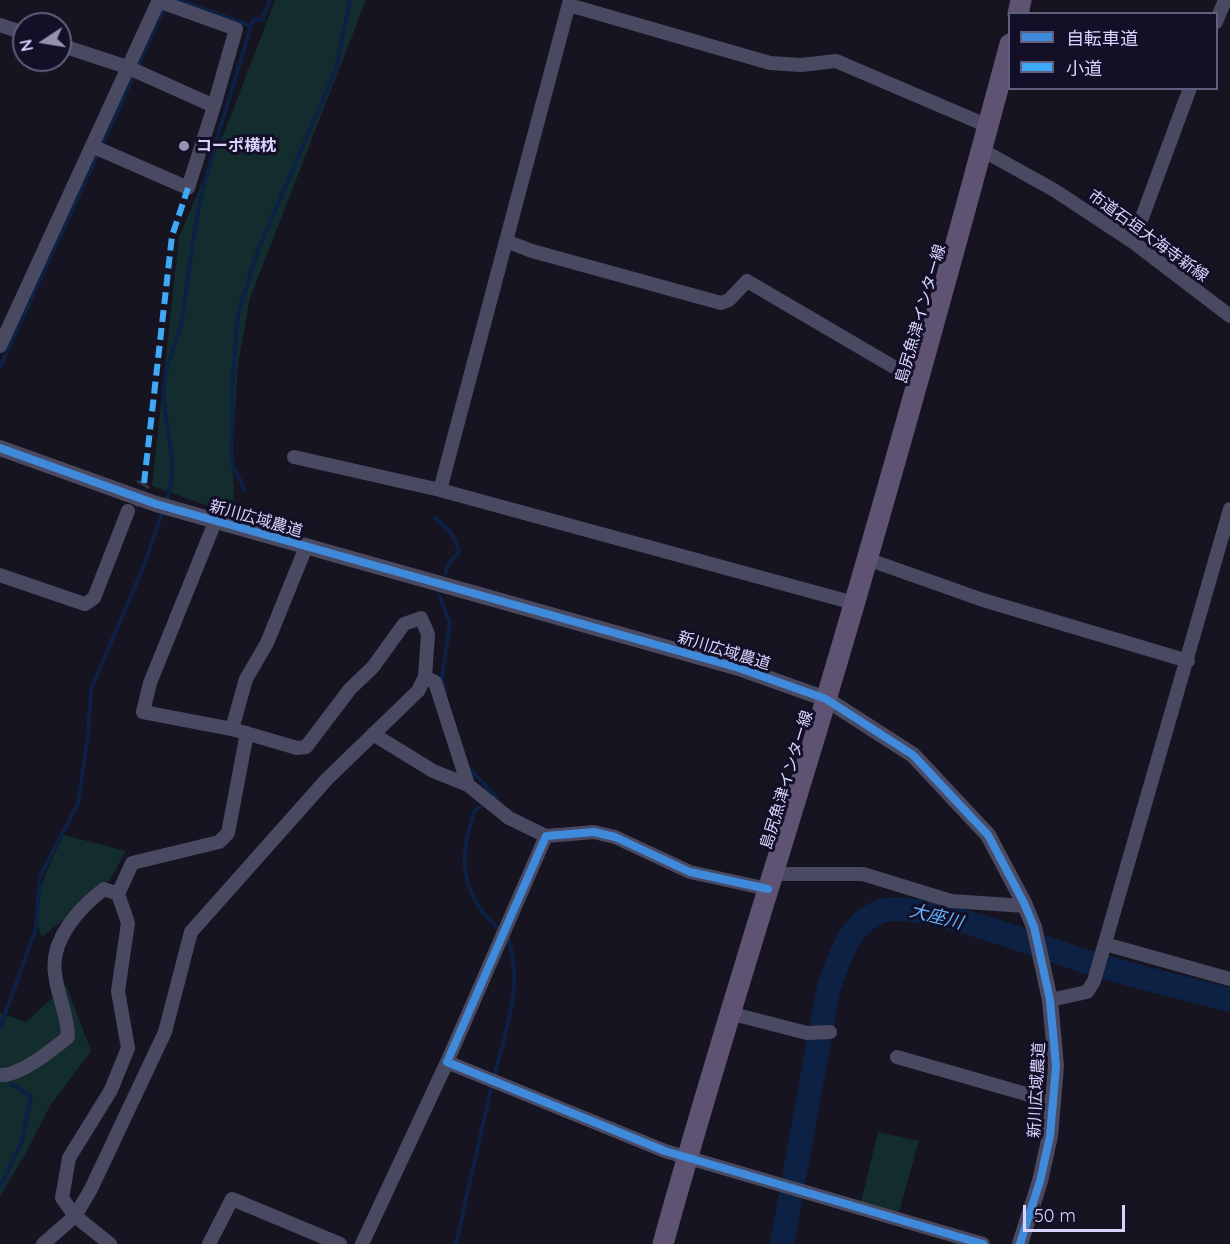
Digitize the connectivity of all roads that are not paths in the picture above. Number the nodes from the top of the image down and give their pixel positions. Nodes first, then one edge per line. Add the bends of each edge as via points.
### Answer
1 (1225, 0) edge
2 (163, 2) edge
3 (570, 3) edge
4 (1218, 17) edge
5 (72, 49) edge
6 (1008, 51) edge
7 (132, 68) junction
8 (1190, 90) edge
9 (214, 106) junction
10 (988, 126) junction
11 (96, 148) junction
12 (982, 150) junction
13 (506, 241) junction
14 (1133, 242) junction
15 (1230, 316) edge
16 (0, 344) edge
17 (916, 380) junction
18 (0, 448) edge
19 (294, 457) dead end
20 (440, 490) junction
21 (1230, 509) edge
22 (128, 511) tunnel mouth
23 (215, 522) junction
24 (306, 547) junction
25 (867, 559) junction
26 (0, 575) edge
27 (854, 603) junction
28 (1188, 661) junction
29 (425, 676) junction
30 (826, 699) junction
31 (232, 729) junction
32 (248, 733) junction
33 (373, 735) junction
34 (468, 785) junction
35 (546, 836) junction
36 (770, 882) junction
37 (118, 894) junction
38 (1025, 906) junction
39 (1104, 946) junction
40 (1230, 979) edge
41 (1050, 1000) junction
42 (729, 1013) junction
43 (830, 1032) dead end
44 (897, 1057) dead end
45 (447, 1062) junction
46 (0, 1075) edge
47 (1054, 1102) junction
48 (687, 1158) junction
49 (75, 1216) junction
50 (43, 1244) edge
51 (110, 1244) edge
52 (209, 1244) edge
53 (340, 1244) edge
54 (362, 1244) edge
55 (663, 1244) edge
56 (983, 1244) edge
57 (1020, 1244) edge

1 - 4 street
2 - 7 street
2 - 9 street via 236,29
3 - 10 street via 770,63 836,61
3 - 13 street
5 - 7 street
6 - 10 main road, 島尻魚津インター線
7 - 9 street
7 - 11 street
8 - 14 street
9 - 11 street via 189,188
10 - 12 main road, 島尻魚津インター線
11 - 16 street
12 - 14 street, 市道石垣大海寺新線 via 1054,190
12 - 17 main road, 島尻魚津インター線
13 - 17 street via 721,303 747,281
13 - 20 street
14 - 15 street, 市道石垣大海寺新線
17 - 25 main road, 島尻魚津インター線
18 - 23 street, 新川広域農道
19 - 20 street
20 - 27 street
21 - 28 street
22 - 26 street via 94,598 85,604
23 - 24 street, 新川広域農道
23 - 31 street via 150,683 143,712
24 - 30 street, 新川広域農道 via 739,668
24 - 31 street via 267,643 246,679
25 - 27 main road, 島尻魚津インター線
25 - 28 street via 983,600
27 - 30 main road, 島尻魚津インター線
28 - 39 street
29 - 32 street via 428,633 421,618 413,619 404,624 306,747 297,748
29 - 33 street via 418,691
29 - 34 street via 435,682
30 - 36 main road, 島尻魚津インター線
30 - 38 street, 新川広域農道 via 913,755 964,807 988,835
31 - 32 street
32 - 37 street via 228,833 219,843 132,863
33 - 34 street via 433,771
33 - 49 street via 327,780 191,932 165,1032
34 - 35 street via 509,818
35 - 36 street via 594,832 615,837 690,872
35 - 45 street
36 - 38 street via 863,874 951,901
36 - 42 main road, 島尻魚津インター線
37 - 46 street via 104,889 86,902 55,951 55,974 68,1037 8,1076
37 - 49 street via 128,923 118,991 128,1048 111,1090 69,1158 62,1198
38 - 41 street, 新川広域農道 via 1034,927
39 - 40 street
39 - 41 street via 1087,992
41 - 47 street, 新川広域農道
42 - 43 street via 807,1032
42 - 48 main road, 島尻魚津インター線
44 - 47 street
45 - 48 street
45 - 54 street
47 - 57 street, 新川広域農道 via 1040,1181
48 - 55 main road, 島尻魚津インター線
48 - 56 street
49 - 50 street
49 - 51 street
52 - 53 street via 232,1199

